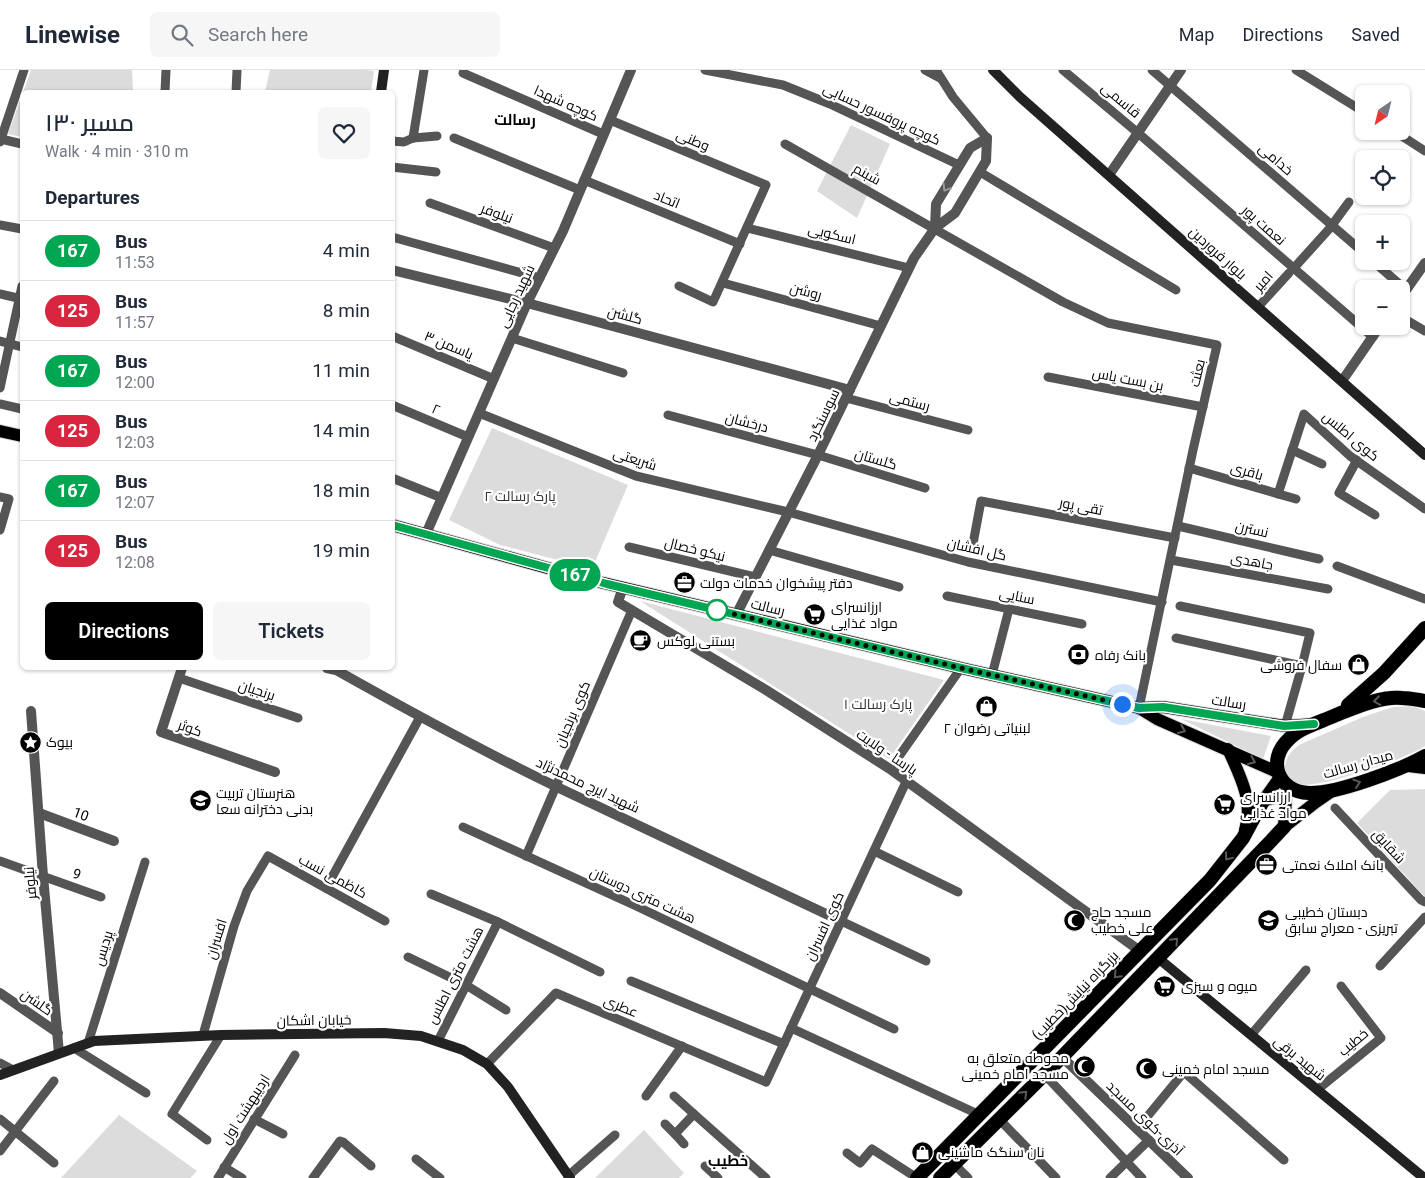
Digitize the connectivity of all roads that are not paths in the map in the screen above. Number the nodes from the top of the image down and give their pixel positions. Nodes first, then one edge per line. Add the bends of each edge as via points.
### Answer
1 (24, 70) edge
2 (166, 70) edge
3 (236, 70) edge
4 (384, 70) edge
5 (424, 70) edge
6 (631, 70) edge
7 (705, 70) edge
8 (925, 70) edge
9 (936, 70) edge
10 (993, 70) edge
11 (1063, 70) edge
12 (1152, 70) edge
13 (1181, 70) edge
14 (1296, 70) edge
15 (463, 73) dead end
16 (942, 79) junction
17 (1170, 85) junction
18 (165, 90) edge
19 (236, 90) edge
20 (381, 90) edge
21 (1355, 106) edge
22 (610, 120) junction
23 (1138, 133) junction
24 (603, 134) junction
25 (437, 136) dead end
26 (413, 138) junction
27 (454, 138) dead end
28 (986, 138) junction
29 (1408, 140) edge
30 (0, 141) edge
31 (395, 141) edge
32 (20, 144) edge
33 (785, 144) dead end
34 (1425, 151) edge
35 (960, 165) junction
36 (395, 167) edge
37 (436, 172) dead end
38 (980, 172) junction
39 (1108, 175) junction
40 (582, 185) junction
41 (1349, 202) dead end
42 (430, 203) dead end
43 (0, 225) edge
44 (1331, 227) junction
45 (748, 228) junction
46 (935, 228) junction
47 (20, 229) edge
48 (395, 238) edge
49 (740, 244) junction
50 (1355, 246) edge
51 (554, 248) junction
52 (1425, 263) edge
53 (909, 268) junction
54 (1382, 270) edge
55 (395, 271) edge
56 (1291, 271) junction
57 (540, 278) junction
58 (1391, 280) edge
59 (723, 283) junction
60 (1410, 284) edge
61 (679, 286) dead end
62 (1176, 290) dead end
63 (0, 294) edge
64 (20, 299) edge
65 (20, 303) edge
66 (527, 303) junction
67 (1258, 307) junction
68 (1410, 322) edge
69 (881, 326) junction
70 (1425, 331) edge
71 (395, 337) edge
72 (1373, 337) joint
73 (512, 338) junction
74 (0, 341) edge
75 (10, 344) junction
76 (20, 346) edge
77 (623, 373) dead end
78 (1048, 377) dead end
79 (494, 379) junction
80 (1342, 381) junction
81 (0, 388) edge
82 (848, 394) junction
83 (0, 404) edge
84 (395, 406) edge
85 (1203, 408) junction
86 (20, 409) edge
87 (479, 413) junction
88 (668, 416) dead end
89 (968, 430) dead end
90 (0, 431) edge
91 (20, 436) edge
92 (468, 438) junction
93 (1292, 450) junction
94 (818, 455) junction
95 (1425, 455) edge
96 (1357, 460) junction
97 (1322, 464) dead end
98 (1190, 468) junction
99 (395, 479) edge
100 (925, 488) dead end
101 (1278, 494) junction
102 (0, 497) edge
103 (442, 498) junction
104 (1296, 500) dead end
105 (1425, 509) edge
106 (788, 512) junction
107 (1375, 515) dead end
108 (395, 526) edge
109 (1178, 526) junction
110 (0, 530) edge
111 (426, 534) junction
112 (1175, 538) junction
113 (629, 547) dead end
114 (972, 548) dead end
115 (769, 550) junction
116 (1319, 559) dead end
117 (1171, 560) junction
118 (1337, 566) dead end
119 (755, 577) junction
120 (899, 587) dead end
121 (623, 588) junction
122 (1328, 589) dead end
123 (947, 596) dead end
124 (1425, 599) edge
125 (1162, 602) junction
126 (1180, 606) dead end
127 (1009, 609) junction
128 (632, 610) junction
129 (736, 615) junction
130 (1082, 624) dead end
131 (1425, 628) edge
132 (1176, 638) dead end
133 (1302, 666) junction
134 (961, 668) junction
135 (181, 670) edge
136 (338, 670) edge
137 (992, 675) junction
138 (178, 678) junction
139 (1425, 701) edge
140 (1139, 708) junction
141 (30, 711) dead end
142 (1335, 716) junction
143 (420, 717) junction
144 (298, 718) dead end
145 (1314, 724) junction
146 (1284, 726) junction
147 (1228, 750) junction
148 (1425, 756) edge
149 (895, 762) dead end
150 (1408, 766) junction
151 (1425, 768) edge
152 (275, 772) dead end
153 (1278, 774) junction
154 (906, 782) junction
155 (556, 786) junction
156 (1335, 790) junction
157 (1263, 801) junction
158 (1335, 808) dead end
159 (39, 813) junction
160 (1284, 826) junction
161 (463, 827) dead end
162 (1243, 838) junction
163 (114, 840) dead end
164 (874, 851) junction
165 (268, 856) joint
166 (526, 856) junction
167 (0, 860) edge
168 (145, 862) dead end
169 (43, 876) junction
170 (326, 888) junction
171 (958, 892) dead end
172 (432, 894) dead end
173 (102, 897) dead end
174 (1425, 902) edge
175 (1425, 918) edge
176 (385, 921) dead end
177 (841, 921) junction
178 (498, 922) junction
179 (1140, 952) junction
180 (408, 957) dead end
181 (1158, 958) junction
182 (926, 961) dead end
183 (1380, 966) dead end
184 (1306, 970) dead end
185 (600, 972) dead end
186 (631, 981) dead end
187 (466, 985) junction
188 (1341, 986) dead end
189 (810, 989) junction
190 (0, 993) edge
191 (506, 1010) dead end
192 (791, 1028) junction
193 (894, 1029) dead end
194 (58, 1033) junction
195 (203, 1035) junction
196 (221, 1035) junction
197 (1251, 1035) junction
198 (438, 1041) junction
199 (88, 1043) junction
200 (784, 1044) junction
201 (682, 1046) junction
202 (74, 1048) junction
203 (59, 1053) junction
204 (295, 1054) dead end
205 (1062, 1057) junction
206 (0, 1063) edge
207 (487, 1064) junction
208 (13, 1070) junction
209 (1044, 1074) junction
210 (0, 1075) edge
211 (54, 1081) dead end
212 (766, 1082) joint
213 (1317, 1090) junction
214 (146, 1093) dead end
215 (646, 1096) dead end
216 (674, 1096) dead end
217 (694, 1114) junction
218 (980, 1115) junction
219 (0, 1118) edge
220 (254, 1119) junction
221 (999, 1120) junction
222 (666, 1124) dead end
223 (1137, 1129) junction
224 (15, 1132) junction
225 (283, 1134) dead end
226 (675, 1134) junction
227 (615, 1135) dead end
228 (207, 1140) dead end
229 (1149, 1140) junction
230 (684, 1144) dead end
231 (0, 1151) edge
232 (847, 1152) dead end
233 (416, 1159) dead end
234 (1284, 1160) dead end
235 (1127, 1162) junction
236 (54, 1163) dead end
237 (954, 1164) junction
238 (371, 1166) dead end
239 (705, 1166) dead end
240 (224, 1167) junction
241 (569, 1177) edge
242 (218, 1178) edge
243 (242, 1178) edge
244 (313, 1178) edge
245 (440, 1178) edge
246 (718, 1178) edge
247 (766, 1178) edge
248 (917, 1178) edge
249 (940, 1178) edge
250 (968, 1178) edge
251 (1056, 1178) edge
252 (1110, 1178) edge
253 (1142, 1178) edge
254 (1188, 1178) edge
255 (1424, 1178) edge

1 - 30 street
2 - 18 street
3 - 19 street
4 - 20 main road
5 - 26 street
6 - 22 street, شهید رجایی
7 - 35 street, کوچه پروفسور حسابی via 783,85
8 - 16 street
9 - 16 street
10 - 39 main road, بلوار فروردین
11 - 23 street, قاسمی
12 - 17 street, خدامی
13 - 17 street
14 - 21 street
15 - 24 street, کوچه شهدا
16 - 28 street
17 - 23 street
17 - 44 street, خدامی
22 - 24 street, شهید رجایی
22 - 45 street, وطنی via 766,185
23 - 39 street
23 - 56 street, نعمت پور
24 - 40 street, شهید رجایی
25 - 26 street
26 - 31 street
27 - 40 street, اتحاد
28 - 35 street, سوسنگرد via 970,148
28 - 38 street, سوسنگرد via 986,160
29 - 34 street
30 - 32 street
33 - 46 street, شبنم
35 -> 46 street, سوسنگرد via 936,204
36 - 37 street
38 - 46 street, سوسنگرد via 955,213
38 - 62 street
39 - 67 main road, بلوار فروردین
40 - 49 street, اتحاد
40 - 51 street, شهید رجایی
41 - 44 street, امیر
42 - 51 street, نیلوفر
43 - 47 street
44 - 50 street, خدامی
44 - 56 street, امیر
45 - 49 street
45 - 53 street, اسکویی
46 - 53 street, سوسنگرد
46 - 85 street, بعثت via 1063,302 1108,322 1217,345
48 - 57 street
49 - 59 street
51 - 57 street, شهید رجایی
52 - 60 street
53 - 69 street, سوسنگرد
54 - 58 street
55 - 66 street, گلشن
56 - 67 street, امیر
56 - 72 street, نعمت پور
57 - 66 street, شهید رجایی
59 - 61 street via 713,302
59 - 69 street, روشن
63 - 64 street
65 - 75 street
66 - 73 street, شهید رجایی
66 - 82 street, گلشن
67 - 80 main road, بلوار فروردین
68 - 70 street
69 - 82 street, سوسنگرد
71 - 79 street, یاسمن ۳
72 - 80 street
73 - 77 street
73 - 79 street, شهید رجایی
74 - 75 street
75 - 76 street
75 - 81 street
78 - 85 street, بن بست یاس
79 - 87 street, شهید رجایی
80 - 95 main road, بلوار فروردین
82 - 89 street, رستمی
82 - 94 street, سوسنگرد
83 - 86 street
84 - 92 street, ۲
85 - 98 street, بعثت
87 - 92 street, شهید رجایی
87 - 106 street, شریعتی via 636,476
88 - 94 street, درخشان
90 - 91 main road
92 - 103 street, شهید رجایی
93 - 96 street, کوی اطلس via 1304,414
93 - 97 street
93 - 101 street, کوی اطلس
94 - 100 street, گلستان
94 - 106 street, سوسنگرد
96 - 105 street, کوی اطلس
96 - 107 street via 1339,493
98 - 101 street, باقری
98 - 109 street, بعثت
99 - 103 street
101 - 104 street, باقری
102 - 110 street via 9,499
103 - 111 street, شهید رجایی
106 - 115 street, سوسنگرد
106 - 125 street, گل افشان via 968,562
108 - 111 main road, رسالت
109 - 112 street, بعثت
109 - 116 street, نسترن
111 - 121 main road, رسالت
112 - 114 street, تقی پور via 981,501
112 - 117 street, بعثت
113 - 119 street, نیکو خصال
115 - 119 street, سوسنگرد
115 - 120 street
117 - 122 street, جاهدی
117 - 125 street, بعثت
118 - 124 street
119 - 129 street, سوسنگرد
121 - 128 street, پارسا - ولایت via 618,602
121 - 129 main road, رسالت
123 - 127 street, سنایی
125 - 140 street, بعثت
126 - 133 street via 1310,633
127 - 130 street, سنایی
127 - 137 street
128 - 154 street, پارسا - ولایت via 766,690
128 - 155 street, کوی برنجیان
129 - 134 main road, رسالت
131 - 142 highway via 1384,673
132 - 133 street
133 - 146 street
134 - 137 main road, رسالت
134 - 149 street
135 - 138 street, کوثر
136 - 143 street, شهید ایرج محمدنژاد
137 - 140 main road, رسالت
138 - 144 street, برنجیان
138 - 152 street, کوثر via 161,732
139 -> 142 highway via 1401,697 1363,704
140 - 146 main road, رسالت via 1163,707
140 -> 147 main road, رسالت via 1156,719
141 - 159 street, نیلوفر
142 - 145 highway
143 - 155 street, شهید ایرج محمدنژاد
143 - 170 street
145 - 146 main road, رسالت
145 - 153 highway via 1288,739 1282,747 1277,762
147 -> 153 main road, رسالت
147 - 162 main road via 1249,805
148 - 150 highway, میدان رسالت
150 - 151 main road
156 -> 150 highway, میدان رسالت
153 - 156 highway, میدان رسالت via 1298,791
153 - 157 main road
154 - 164 street, کوی افسران
154 - 179 street, پارسا - ولایت
155 - 166 street, کوی برنجیان
155 - 177 street, شهید ایرج محمدنژاد
156 - 160 main road
157 - 160 main road via 1280,796 1286,800
157 - 162 highway, بزرگراه نیایش(خطیب)
158 - 174 street, شقایق
159 - 163 street, 10
159 - 169 street, نیلوفر
181 -> 160 highway
161 - 166 street, هشت متری دوستان
162 -> 179 highway, بزرگراه نیایش(خطیب) via 1210,880
164 - 171 street
164 - 177 street, کوی افسران
165 - 170 street, کاظمی نسب
165 - 195 street, افسران via 247,891 234,926
166 - 189 street, هشت متری دوستان
167 - 169 street, 9
168 - 199 street, پردیس
169 - 173 street, 9
169 - 194 street, نیلوفر
170 - 176 street, کاظمی نسب
172 - 178 street
175 - 183 street
177 - 182 street
177 - 189 street, کوی افسران
178 - 185 street
178 - 187 street, هشت متری اطلس
179 -> 218 highway, بزرگراه نیایش(خطیب)
180 - 187 street
181 - 197 main road, شهید برقی
181 - 205 highway
184 - 197 street
186 - 200 street
187 - 191 street
187 - 198 street, هشت متری اطلس
188 - 213 street, خطیب via 1381,1038
189 - 192 street, کوی افسران
189 - 193 street, هشت متری دوستان
190 - 194 street, گلشن
192 - 200 street, کوی افسران
192 - 218 street
194 - 203 street, نیلوفر
195 - 196 main road, خیابان اشکان
195 - 199 main road, خیابان اشکان
196 - 198 main road, خیابان اشکان via 384,1033
196 - 228 street via 172,1114
197 - 213 main road, شهید برقی
198 - 207 main road, خیابان اشکان
199 - 202 main road, خیابان اشکان
200 - 212 street, کوی افسران
201 - 207 street, عطری via 556,993
201 - 212 street, عطری
201 - 215 street
202 - 203 main road, خیابان اشکان
202 - 214 street
203 - 208 main road, خیابان اشکان
204 - 220 street, اردیبهشت اول
205 - 209 highway
205 - 223 street, آذری-کوی مسجد
206 - 208 street
207 - 241 main road, خیابان اشکان via 508,1087
208 - 210 main road, خیابان اشکان
221 -> 209 highway
209 - 235 street
211 - 224 street
213 - 255 main road, شهید برقی
216 - 217 street
217 - 226 street
217 - 247 street
218 - 248 highway, بزرگراه نیایش(خطیب)
219 - 224 street
220 - 225 street
220 - 240 street, اردیبهشت اول
221 - 237 highway
221 - 251 street
222 - 226 street
223 - 229 street, آذری-کوی مسجد
223 - 234 street via 1184,1072
224 - 231 street
224 - 236 street
226 - 230 street
227 - 241 street
229 - 235 street
229 - 254 street, آذری-کوی مسجد
232 - 248 street via 860,1163 872,1149
233 - 245 street
235 - 252 street
235 - 253 street
237 - 249 highway
237 - 250 street
238 - 244 street via 340,1141
239 - 246 street
240 - 242 street, اردیبهشت اول
240 - 243 street

